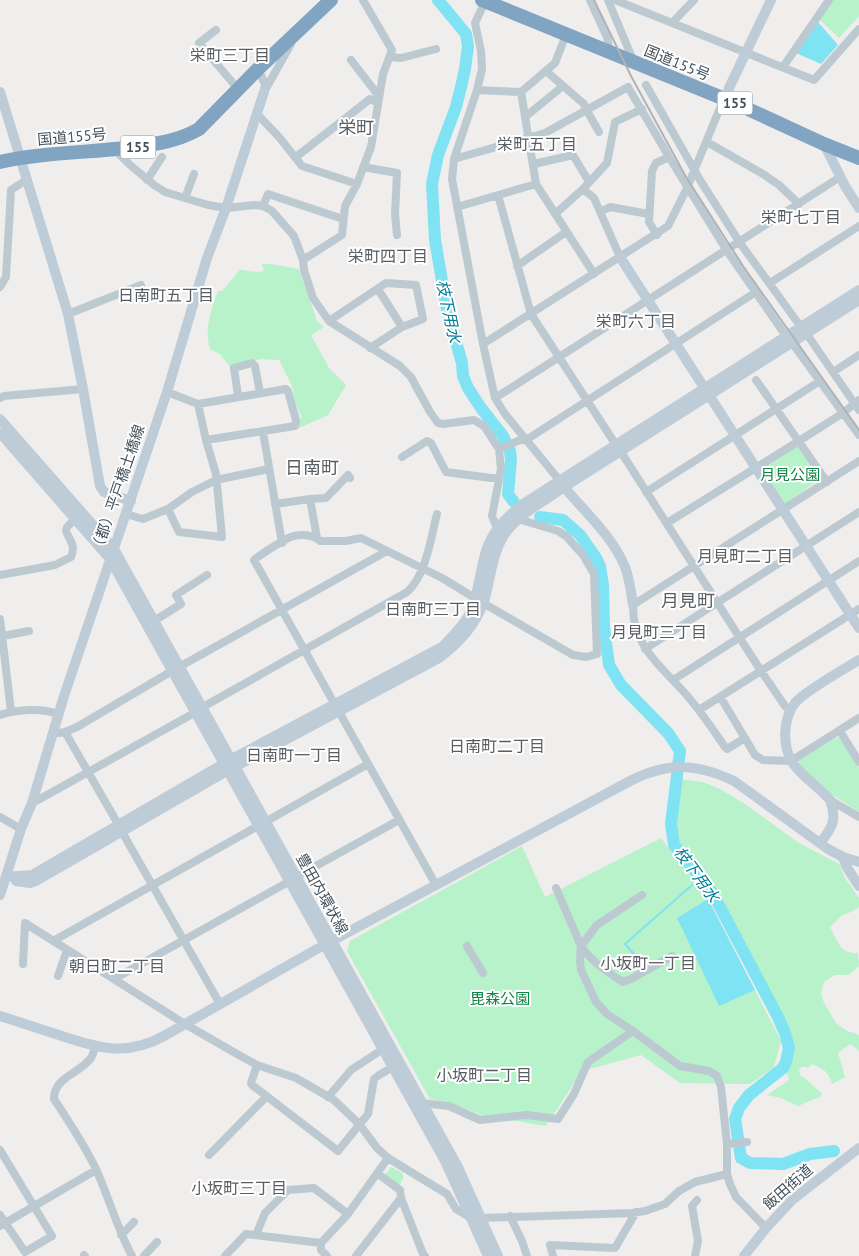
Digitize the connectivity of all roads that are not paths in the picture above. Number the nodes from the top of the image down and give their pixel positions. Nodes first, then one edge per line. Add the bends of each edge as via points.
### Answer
1 (331, 0) edge
2 (363, 0) edge
3 (482, 0) edge
4 (590, 0) edge
5 (608, 0) edge
6 (615, 0) edge
7 (771, 0) edge
8 (829, 0) edge
9 (690, 1) edge
10 (673, 22) junction
11 (859, 29) edge
12 (216, 30) dead end
13 (295, 34) junction
14 (566, 35) junction
15 (436, 49) dead end
16 (610, 52) junction
17 (746, 53) junction
18 (390, 57) junction
19 (351, 60) dead end
20 (634, 63) junction
21 (783, 67) junction
22 (258, 69) junction
23 (546, 71) junction
24 (646, 85) dead end
25 (563, 86) junction
26 (238, 89) junction
27 (477, 90) junction
28 (0, 92) edge
29 (264, 92) junction
30 (521, 92) junction
31 (378, 98) junction
32 (726, 100) junction
33 (586, 109) junction
34 (642, 109) junction
35 (258, 115) junction
36 (525, 117) junction
37 (599, 132) dead end
38 (528, 138) junction
39 (706, 142) junction
40 (824, 144) junction
41 (118, 149) junction
42 (21, 157) junction
43 (162, 157) dead end
44 (296, 157) junction
45 (669, 157) junction
46 (859, 158) edge
47 (454, 159) junction
48 (0, 162) edge
49 (534, 164) junction
50 (363, 167) junction
51 (694, 168) junction
52 (194, 174) dead end
53 (840, 177) junction
54 (26, 180) junction
55 (147, 180) junction
56 (589, 182) junction
57 (357, 184) junction
58 (536, 184) junction
59 (687, 188) junction
60 (583, 189) junction
61 (498, 195) junction
62 (185, 198) junction
63 (799, 204) junction
64 (263, 206) junction
65 (226, 208) junction
66 (457, 208) junction
67 (859, 208) edge
68 (600, 212) junction
69 (555, 214) junction
70 (649, 214) junction
71 (343, 220) junction
72 (859, 226) edge
73 (566, 232) junction
74 (397, 235) dead end
75 (657, 235) junction
76 (740, 243) junction
77 (727, 251) junction
78 (620, 257) junction
79 (303, 260) junction
80 (517, 266) junction
81 (594, 274) junction
82 (770, 283) junction
83 (142, 284) dead end
84 (0, 287) edge
85 (378, 289) junction
86 (859, 290) edge
87 (756, 292) junction
88 (859, 300) edge
89 (649, 301) junction
90 (68, 314) junction
91 (530, 314) junction
92 (329, 321) junction
93 (402, 327) junction
94 (803, 330) junction
95 (789, 339) junction
96 (676, 342) junction
97 (483, 344) junction
98 (370, 348) junction
99 (859, 355) edge
100 (560, 357) junction
101 (833, 372) junction
102 (756, 380) dead end
103 (820, 381) junction
104 (83, 389) junction
105 (707, 391) junction
106 (166, 392) junction
107 (260, 393) junction
108 (238, 396) junction
109 (0, 398) edge
110 (495, 398) junction
111 (587, 400) junction
112 (198, 404) junction
113 (857, 404) edge
114 (777, 409) junction
115 (843, 413) junction
116 (0, 419) edge
117 (263, 432) junction
118 (0, 433) edge
119 (859, 435) edge
120 (736, 436) junction
121 (206, 440) junction
122 (526, 440) junction
123 (799, 441) junction
124 (501, 448) junction
125 (618, 448) junction
126 (402, 457) dead end
127 (859, 461) edge
128 (757, 468) junction
129 (269, 469) junction
130 (350, 478) dead end
131 (499, 478) junction
132 (216, 480) junction
133 (826, 482) junction
134 (562, 484) junction
135 (646, 492) junction
136 (310, 499) junction
137 (131, 501) junction
138 (275, 504) junction
139 (168, 508) junction
140 (784, 509) junction
141 (859, 512) edge
142 (126, 514) junction
143 (437, 514) dead end
144 (518, 519) junction
145 (75, 520) junction
146 (667, 523) junction
147 (497, 528) junction
148 (316, 538) junction
149 (282, 543) junction
150 (806, 545) junction
151 (388, 551) junction
152 (112, 554) junction
153 (859, 562) edge
154 (695, 566) junction
155 (423, 568) junction
156 (0, 575) edge
157 (207, 576) dead end
158 (829, 581) junction
159 (479, 601) junction
160 (718, 602) junction
161 (632, 605) junction
162 (281, 610) junction
163 (855, 612) edge
164 (0, 618) edge
165 (154, 621) junction
166 (859, 628) edge
167 (29, 631) dead end
168 (3, 636) junction
169 (741, 638) junction
170 (645, 649) junction
171 (304, 650) junction
172 (859, 660) edge
173 (176, 669) junction
174 (761, 671) junction
175 (673, 680) junction
176 (4, 682) edge
177 (721, 698) junction
178 (336, 708) junction
179 (199, 709) junction
180 (700, 710) junction
181 (11, 711) junction
182 (790, 711) junction
183 (58, 714) junction
184 (0, 715) edge
185 (859, 718) edge
186 (840, 731) junction
187 (65, 732) junction
188 (52, 734) junction
189 (745, 738) junction
190 (791, 761) junction
191 (859, 762) edge
192 (368, 764) junction
193 (229, 766) junction
194 (89, 772) junction
195 (830, 800) junction
196 (32, 802) junction
197 (0, 817) edge
198 (859, 817) edge
199 (399, 820) junction
200 (262, 824) junction
201 (120, 828) junction
202 (21, 829) junction
203 (820, 843) junction
204 (843, 857) junction
205 (859, 862) edge
206 (6, 877) junction
207 (293, 879) junction
208 (436, 885) junction
209 (153, 886) junction
210 (859, 886) edge
211 (556, 888) dead end
212 (0, 895) edge
213 (642, 895) dead end
214 (183, 940) junction
215 (53, 941) junction
216 (328, 943) junction
217 (466, 946) dead end
218 (582, 946) junction
219 (67, 950) junction
220 (672, 956) dead end
221 (23, 964) dead end
222 (483, 973) dead end
223 (58, 976) dead end
224 (114, 979) junction
225 (220, 1004) junction
226 (0, 1016) edge
227 (185, 1024) junction
228 (633, 1031) junction
229 (94, 1047) junction
230 (384, 1049) junction
231 (257, 1065) junction
232 (393, 1067) junction
233 (266, 1097) junction
234 (328, 1097) junction
235 (422, 1103) junction
236 (360, 1125) junction
237 (747, 1142) dead end
238 (727, 1144) junction
239 (859, 1148) edge
240 (0, 1150) edge
241 (209, 1155) dead end
242 (388, 1158) junction
243 (96, 1170) junction
244 (378, 1174) junction
245 (727, 1174) junction
246 (401, 1198) junction
247 (697, 1200) dead end
248 (33, 1206) junction
249 (636, 1212) junction
250 (348, 1214) junction
251 (0, 1215) edge
252 (510, 1216) junction
253 (477, 1218) junction
254 (134, 1222) dead end
255 (2, 1224) edge
256 (766, 1228) junction
257 (121, 1234) junction
258 (256, 1235) junction
259 (157, 1242) dead end
260 (321, 1243) junction
261 (422, 1255) edge
262 (748, 1255) edge
263 (132, 1256) edge
264 (144, 1256) edge
265 (225, 1256) edge
266 (327, 1256) edge
267 (356, 1256) edge
268 (488, 1256) edge
269 (498, 1256) edge
270 (527, 1256) edge
271 (553, 1256) edge
272 (695, 1256) edge

1 - 13 highway, 国道155号 / 155
2 - 18 street via 392,50
3 - 14 highway, 国道155号 / 155
3 - 27 street via 476,23 482,69
4 - 16 street via 607,37
5 - 20 street
6 - 10 street
7 - 17 street
8 - 21 street
9 - 10 street
10 - 17 street
11 - 21 street via 814,80
12 - 26 street via 200,43
13 - 22 highway, 国道155号 / 155
13 - 29 street
14 - 16 highway, 国道155号 / 155
14 - 23 street via 555,63
15 - 18 street via 401,58
16 - 20 highway, 国道155号 / 155
17 - 21 street
17 - 32 street
18 - 31 street
19 - 31 street
20 - 32 highway, 国道155号 / 155
22 - 26 highway, 国道155号 / 155
22 - 29 street via 265,84
23 - 25 street
23 - 30 street
24 - 51 street
25 - 33 street
25 - 36 street
26 - 41 highway, 国道155号 / 155 via 199,129 188,135 168,143
27 - 30 street
27 - 47 street
28 - 42 street
29 - 35 street, （都）平戸橋土橋線
30 - 36 street
31 - 44 street via 370,99
31 - 50 street via 371,147
32 - 39 street
32 - 40 highway, 国道155号 / 155
33 - 34 street via 628,87
33 - 37 street
33 - 38 street via 545,133
34 - 45 street
34 - 56 street via 616,122 607,163
35 - 44 street
35 - 65 street, （都）平戸橋土橋線
36 - 38 street
38 - 47 street
38 - 49 street
39 - 51 street
39 - 63 street via 763,174
40 - 46 highway, 国道155号 / 155
40 - 53 street
41 - 42 highway, 国道155号 / 155
41 - 55 street via 119,154
42 - 48 highway, 国道155号 / 155
42 - 54 street
43 - 55 street
44 - 57 street via 306,168
45 - 59 street
45 - 70 street via 656,163 652,171
47 - 66 street via 452,179
49 - 56 street via 573,155
49 - 58 street
50 - 57 street
50 - 74 street via 398,173
51 - 59 street
51 - 76 street
52 - 62 street
53 - 63 street
53 - 67 street
54 - 84 street via 11,190 6,277
54 - 90 street
55 - 62 street via 165,192
56 - 60 street
57 - 71 street via 345,206
58 - 61 street
58 - 69 street
59 - 75 street via 668,226
59 - 77 street
60 - 68 street via 594,198
60 - 69 street
61 - 66 street
61 - 80 street
62 - 65 street
63 - 76 street
64 - 65 street
64 - 71 street via 268,194
64 - 79 street via 272,211 294,236
65 - 106 street, （都）平戸橋土橋線 via 206,258
66 - 97 street
68 - 70 street via 610,207
68 - 78 street
69 - 73 street
70 - 75 street via 649,222
71 - 79 street via 342,235
72 - 82 street
73 - 80 street
73 - 81 street
75 - 78 street
76 - 77 street
76 - 82 street
77 - 87 street
77 - 89 street
78 - 81 street
78 - 89 street
79 - 92 street via 313,298
80 - 91 street
81 - 91 street
82 - 94 street
83 - 90 street
85 - 92 street
85 - 93 street
85 - 93 street via 386,283 416,285 423,320
86 - 94 street
87 - 95 street
87 - 96 street
88 - 94 street
89 - 96 street
89 - 100 street
90 - 104 street
91 - 97 street
91 - 100 street
92 - 98 street
93 - 98 street
94 - 95 street
94 - 101 street
95 - 103 street
95 - 105 street
96 - 105 street
96 - 111 street
97 - 110 street
98 - 124 street via 400,366 411,377 438,423 474,420 484,426
99 - 101 street
100 - 110 street
100 - 111 street
101 - 113 street
102 - 114 street
103 - 114 street
103 - 115 street
104 - 109 street
104 - 137 street via 101,490
105 - 120 street
105 - 125 street
106 - 112 street
106 - 137 street, （都）平戸橋土橋線
107 - 108 street
107 - 108 street via 252,363 234,368
107 - 117 street via 286,389 296,420 295,426
108 - 112 street
110 - 122 street
111 - 122 street
111 - 125 street
112 - 121 street
113 - 115 street
114 - 120 street
114 - 123 street
115 - 119 street
115 - 123 street
116 - 152 street
117 - 121 street
117 - 129 street
118 - 145 street
120 - 128 street
120 - 135 street
121 - 132 street
122 - 124 street
122 - 134 street
123 - 128 street
123 - 133 street
124 - 131 street
125 - 134 street
125 - 135 street
126 - 131 street via 427,440 446,472
127 - 133 street
128 - 140 street
128 - 146 street
129 - 132 street
129 - 138 street
130 - 136 street via 348,475 326,498
131 - 147 street via 492,516
132 - 139 street
132 - 139 street via 222,537 179,532
133 - 140 street
134 - 144 street
134 - 147 street via 523,504
134 - 161 street via 621,558
135 - 146 street
136 - 138 street
136 - 148 street
137 - 142 street, （都）平戸橋土橋線
138 - 149 street
139 - 142 street via 143,519
140 - 150 street
140 - 154 street
141 - 150 street
142 - 152 street, （都）平戸橋土橋線
143 - 155 street
144 - 159 street via 497,551
144 - 159 street via 558,531 584,555 594,574 597,654 586,657 573,655
145 - 152 street
145 - 156 street via 66,531 74,549 71,557 55,565
146 - 154 street
147 - 159 street via 483,560
148 - 149 street via 294,536
148 - 151 street via 327,542 361,538
149 - 162 street via 254,560
150 - 158 street
150 - 160 street
151 - 155 street
151 - 162 street
152 - 165 street, 豊田内環状線
152 - 173 street, 豊田内環状線
152 - 183 street, （都）平戸橋土橋線
153 - 158 street
154 - 160 street
154 - 161 street
155 - 159 street
155 - 171 street via 407,592
157 - 165 street via 176,595 180,604
158 - 163 street
158 - 169 street
159 - 178 street via 469,630 445,654
160 - 169 street
160 - 170 street
161 - 170 street via 635,627
162 - 171 street
162 - 173 street
163 - 166 street
163 - 174 street
164 - 168 street
165 - 173 street, 豊田内環状線
167 - 168 street
168 - 176 street
169 - 174 street
169 - 175 street
170 - 175 street
171 - 178 street
171 - 179 street
172 - 182 street via 800,698
173 - 179 street, 豊田内環状線
173 - 187 street
174 - 177 street
174 - 182 street
175 - 180 street
176 - 181 street
177 - 180 street
177 - 189 street
178 - 192 street
178 - 193 street
179 - 193 street, 豊田内環状線
179 - 194 street
180 - 189 street via 727,750
181 - 183 street
181 - 184 street
182 - 190 street via 785,733
183 - 188 street, （都）平戸橋土橋線
185 - 186 street
186 - 190 street
186 - 191 street
187 - 188 street
187 - 194 street
188 - 196 street, （都）平戸橋土橋線
189 - 190 street via 758,758
190 - 195 street
192 - 199 street
192 - 200 street
193 - 200 street, 豊田内環状線
193 - 201 street
194 - 196 street
194 - 201 street
195 - 198 street
195 - 203 street via 834,823
196 - 202 street, （都）平戸橋土橋線
197 - 202 street
199 - 207 street
199 - 208 street
200 - 207 street, 豊田内環状線
200 - 209 street
201 - 206 street via 32,875
201 - 209 street
202 - 206 street, （都）平戸橋土橋線
203 - 204 street
203 - 208 street via 734,781 718,773 678,767 647,773 630,781
204 - 205 street
204 - 210 street
206 - 212 street, （都）平戸橋土橋線
207 - 214 street
207 - 216 street, 豊田内環状線
208 - 216 street
209 - 214 street
209 - 215 street
211 - 218 street
213 - 218 street via 597,925
214 - 224 street
214 - 225 street
215 - 219 street
215 - 221 street via 24,923
216 - 225 street
216 - 230 street, 豊田内環状線
216 - 235 street, 豊田内環状線
217 - 222 street
218 - 220 street via 603,969 623,982
218 - 228 street via 580,962 596,1002 607,1014
219 - 223 street
219 - 224 street
224 - 227 street
225 - 227 street
226 - 229 street
227 - 229 street via 158,1040 138,1047
227 - 231 street
228 - 235 street via 588,1062 574,1094 558,1119 527,1115 480,1120 449,1106
228 - 238 street via 680,1066 709,1070 717,1076
229 - 243 street via 92,1057 57,1086 54,1099
230 - 232 street, 豊田内環状線
230 - 234 street via 351,1070
231 - 233 street via 251,1083
231 - 234 street via 296,1078
232 - 236 street via 374,1080 368,1114
232 - 253 street, 豊田内環状線
233 - 236 street via 336,1151 340,1151
233 - 241 street
234 - 236 street
235 - 253 street, 豊田内環状線 via 458,1167
236 - 242 street
237 - 238 street
238 - 245 street
239 - 256 street, 飯田街道 via 792,1200
240 - 248 street
242 - 244 street
242 - 253 street via 447,1194 456,1208
243 - 248 street
243 - 257 street
244 - 246 street via 400,1190
244 - 250 street
245 - 249 street via 695,1182 665,1204
245 - 256 street via 736,1197
246 - 261 street
246 - 267 street
247 - 272 street via 692,1206 698,1241
248 - 255 street
248 - 255 street via 52,1236 25,1252
249 - 252 street
249 - 271 street via 615,1248 550,1245
250 - 258 street via 314,1188 288,1190 265,1213
250 - 260 street
251 - 255 street
252 - 253 street
252 - 270 street
253 - 268 street, 豊田内環状線
253 - 269 street, 豊田内環状線
254 - 257 street
256 - 262 street, 飯田街道
257 - 263 street
258 - 260 street
258 - 265 street via 246,1234
259 - 264 street
260 - 266 street via 321,1250

